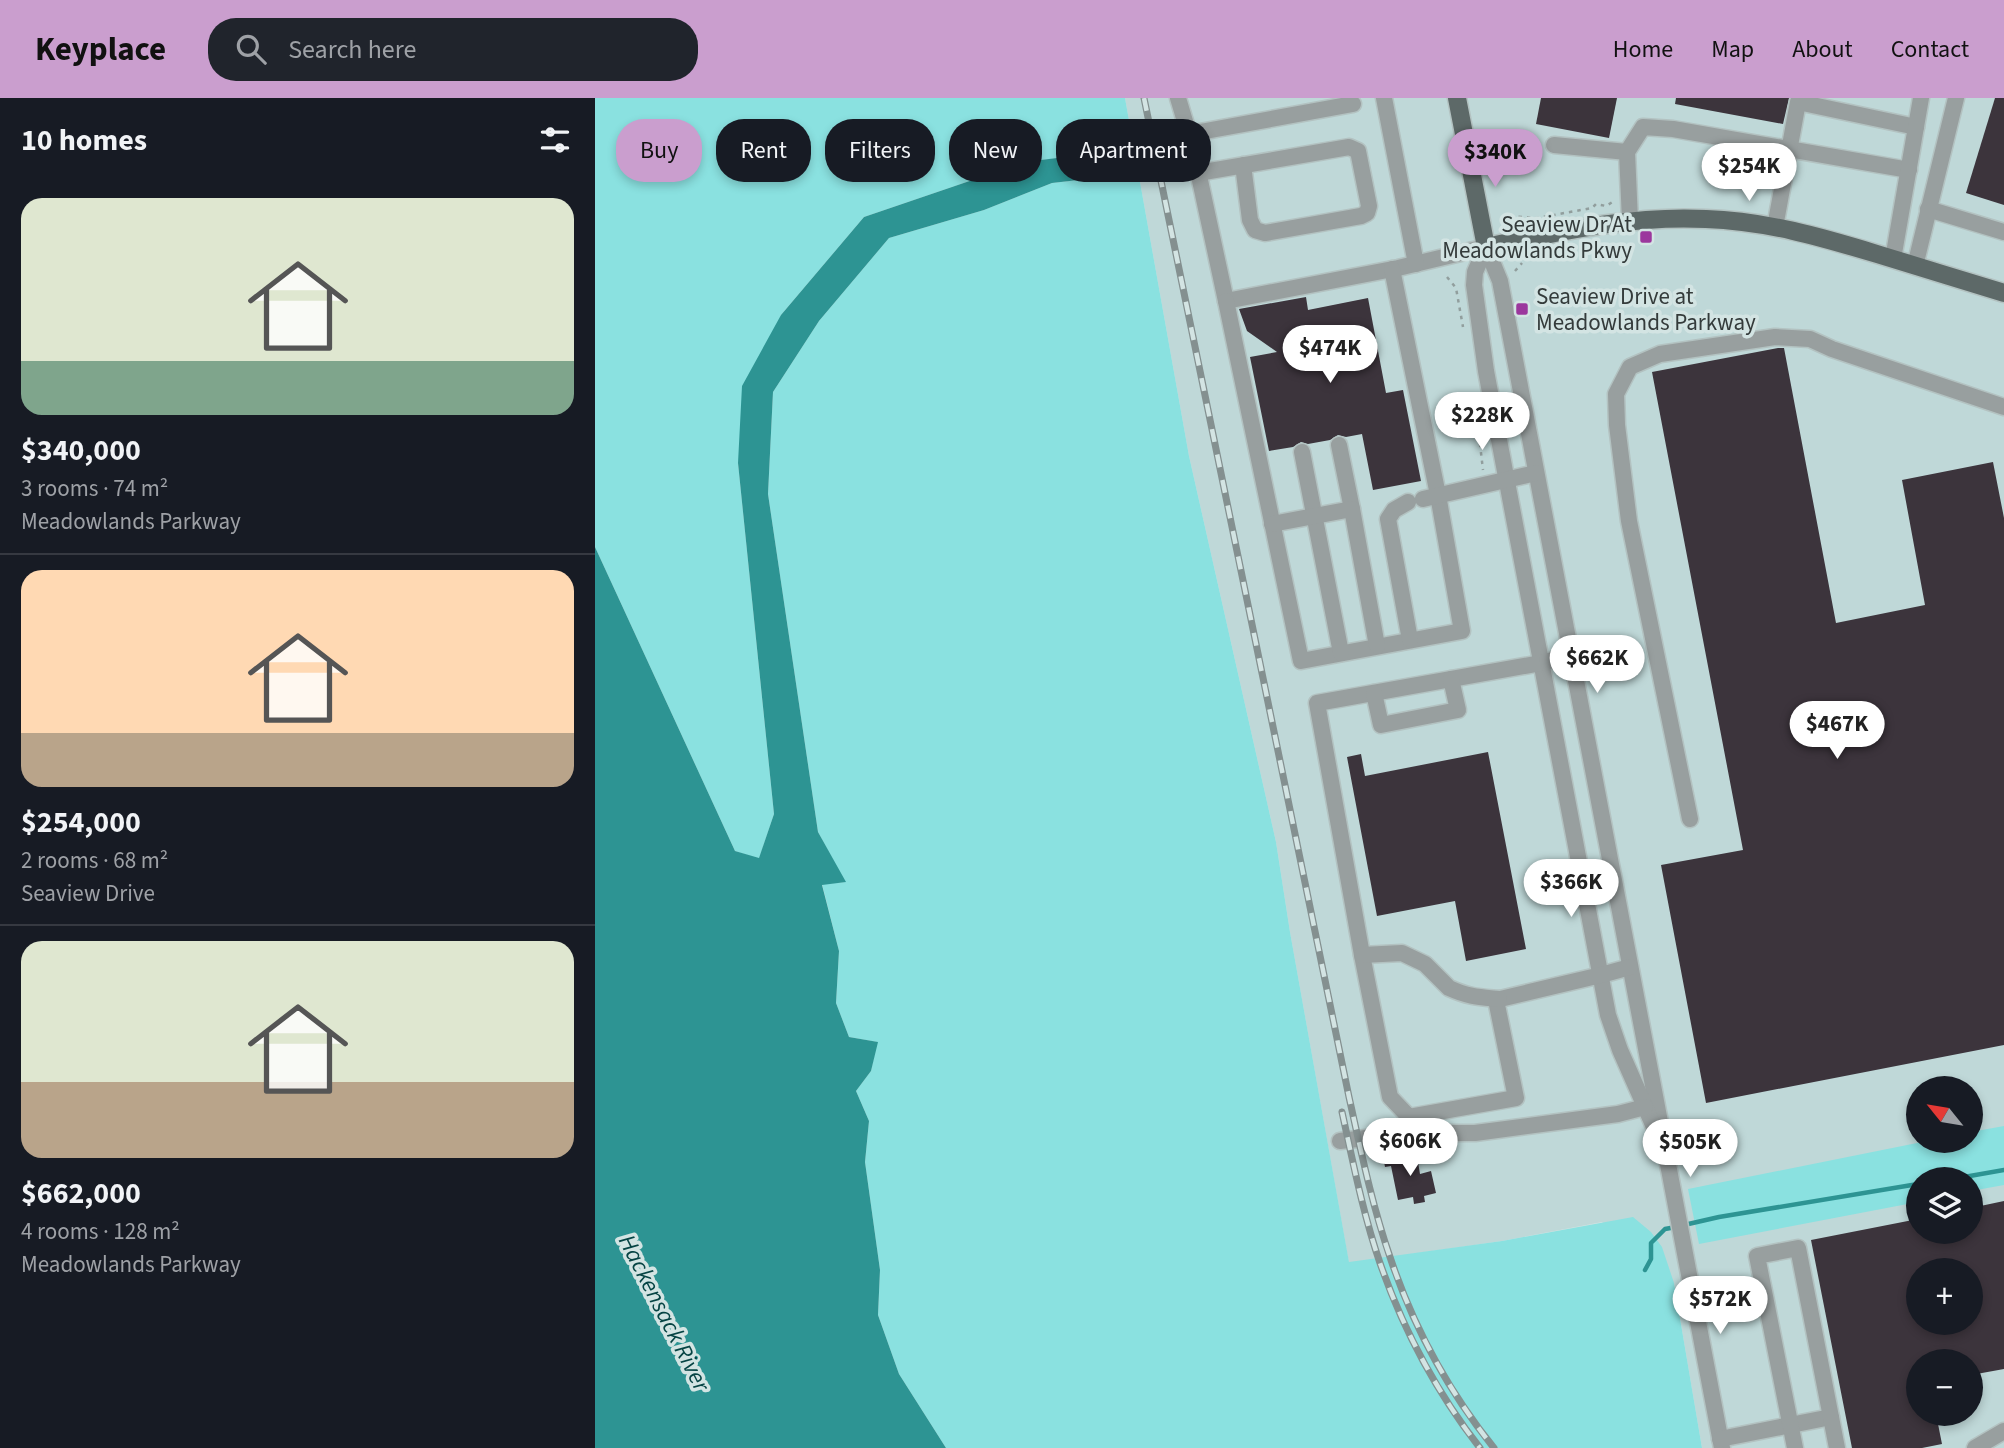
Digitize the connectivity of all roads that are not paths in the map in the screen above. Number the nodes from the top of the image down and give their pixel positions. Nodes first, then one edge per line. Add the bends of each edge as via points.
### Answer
1 (1178, 98) edge
2 (1384, 98) edge
3 (1457, 98) edge
4 (1921, 98) edge
5 (1956, 98) edge
6 (1353, 104) dead end
7 (1184, 119) edge
8 (1916, 127) junction
9 (1211, 130) edge
10 (1554, 145) dead end
11 (1789, 149) junction
12 (1627, 152) junction
13 (1243, 165) junction
14 (1909, 170) junction
15 (1211, 171) edge
16 (1200, 182) edge
17 (1928, 209) junction
18 (1630, 221) junction
19 (1775, 227) junction
20 (2004, 232) edge
21 (1486, 247) junction
22 (1893, 259) junction
23 (1416, 264) junction
24 (1915, 266) junction
25 (1392, 269) junction
26 (2004, 293) edge
27 (1226, 300) junction
28 (2004, 407) edge
29 (1339, 444) dead end
30 (1302, 452) dead end
31 (1536, 473) junction
32 (1506, 478) junction
33 (1423, 499) junction
34 (1352, 509) junction
35 (1314, 517) junction
36 (1272, 524) junction
37 (1410, 640) junction
38 (1377, 646) junction
39 (1341, 653) junction
40 (1571, 655) junction
41 (1541, 663) junction
42 (1451, 679) junction
43 (1374, 693) junction
44 (1689, 819) dead end
45 (1362, 955) junction
46 (1630, 967) junction
47 (1601, 975) junction
48 (1499, 999) junction
49 (1645, 1107) junction
50 (1340, 1141) dead end
51 (1667, 1156) junction
52 (1831, 1417) junction
53 (1790, 1425) junction
54 (2004, 1431) edge
55 (1721, 1444) edge
56 (1795, 1448) edge
57 (1837, 1448) edge
58 (1975, 1448) edge

1 - 7 street
2 - 23 street
3 - 21 main road
4 - 8 street
5 - 17 street
6 - 9 street
8 - 11 street via 1798,102
8 - 14 street
10 - 12 street
11 - 12 street via 1643,127
11 - 14 street
11 - 19 street
12 - 18 street
13 - 13 street via 1353,148 1358,151 1367,213 1265,233 1255,230
13 - 15 street
14 - 22 street
16 - 27 street
17 - 20 street
17 - 24 street
18 - 19 main road via 1706,218
18 - 21 main road
19 - 22 main road
21 - 23 street
21 - 31 street via 1500,281
21 - 32 street via 1474,285
22 - 24 main road
23 - 25 street
24 - 26 main road
25 - 27 street
25 - 33 street
27 - 36 street
28 - 44 street via 1811,339 1775,337 1660,354 1630,367 1616,394 1629,521
29 - 34 street
30 - 35 street
31 - 32 street
31 - 40 street
32 - 33 street
32 - 41 street
33 - 37 street via 1394,510 1388,519
33 - 37 street via 1462,631
34 - 35 street
34 - 38 street
35 - 36 street
35 - 39 street
36 - 39 street via 1301,661
37 - 38 street
38 - 39 street
40 - 41 street
40 - 46 street
41 - 42 street
41 - 47 street
42 - 43 street
42 - 43 street via 1458,710 1381,725
43 - 45 street via 1317,703
45 - 48 street via 1402,953 1425,964 1449,988 1467,996
45 - 48 street via 1390,1097 1409,1117 1516,1098
46 - 47 street
46 - 51 street
47 - 48 street
47 - 49 street via 1613,1033
49 - 50 street via 1475,1133 1409,1133
49 - 51 street
51 - 55 street
52 - 53 street
52 - 53 street via 1798,1248 1757,1256
52 - 57 street
53 - 55 street
53 - 56 street
54 - 58 street

